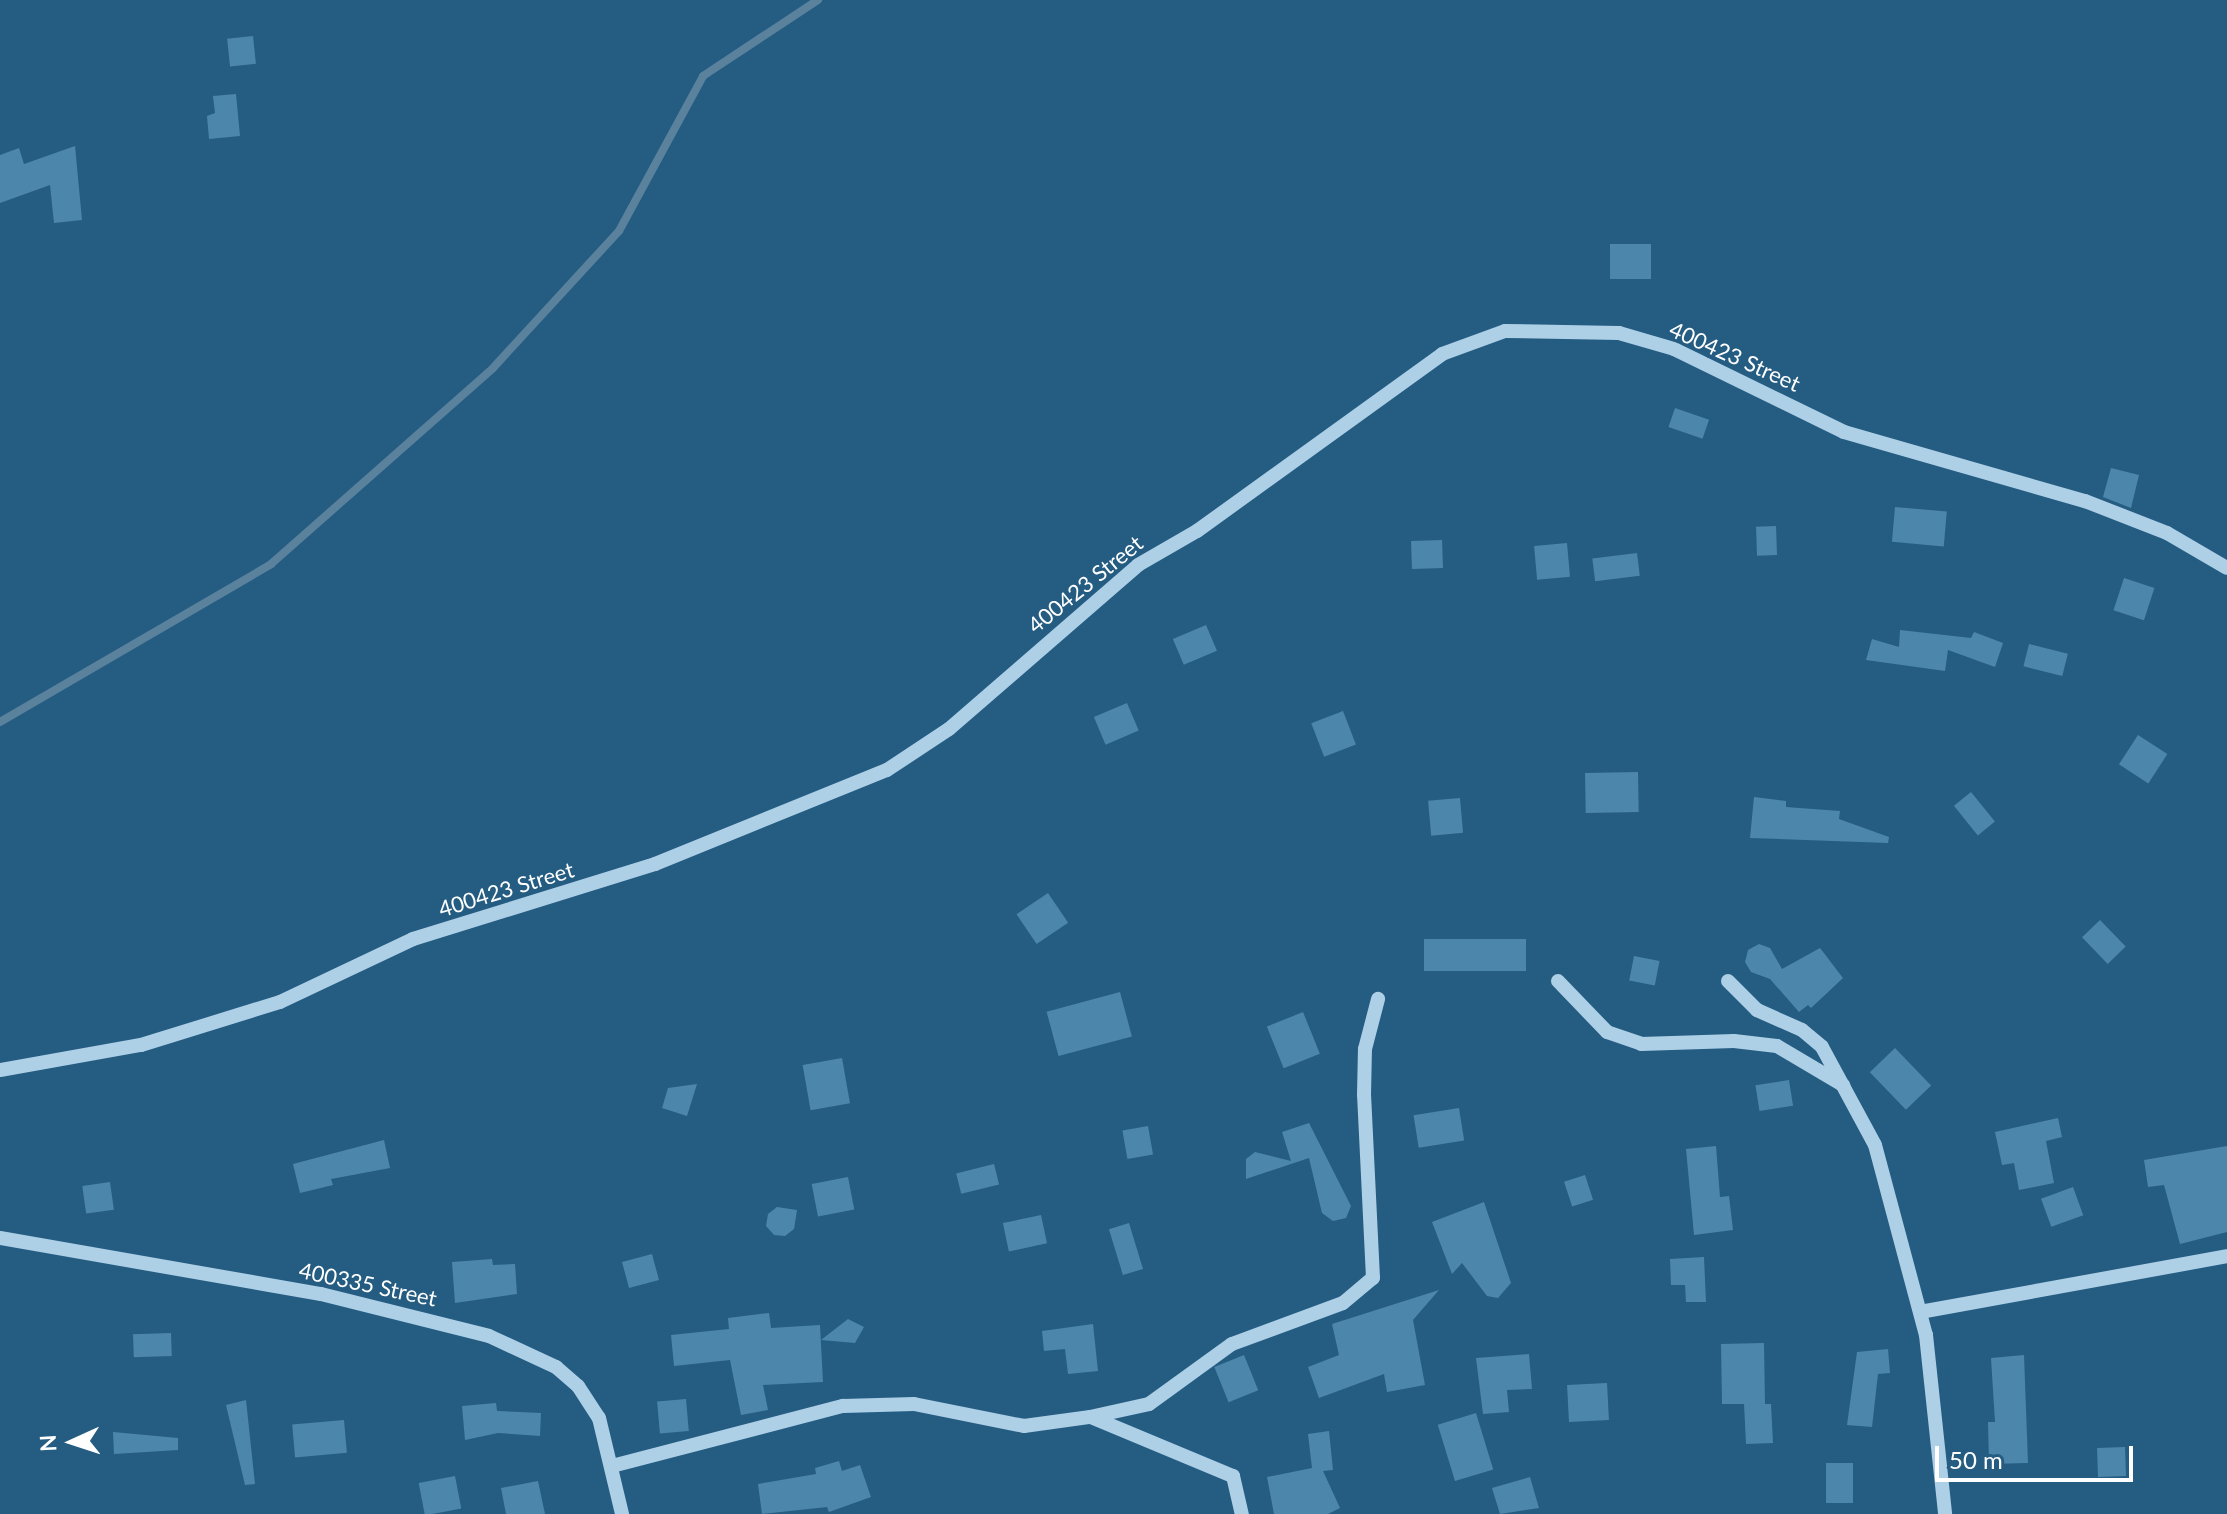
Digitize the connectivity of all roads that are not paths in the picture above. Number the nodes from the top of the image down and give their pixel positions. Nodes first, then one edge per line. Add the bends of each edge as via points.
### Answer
1 (2227, 568) edge
2 (1558, 981) dead end
3 (1728, 981) dead end
4 (1378, 999) dead end
5 (0, 1070) edge
6 (1846, 1087) junction
7 (0, 1238) edge
8 (2227, 1256) edge
9 (1920, 1312) junction
10 (1090, 1417) junction
11 (612, 1466) junction
12 (622, 1514) edge
13 (1242, 1514) edge
14 (1945, 1514) edge

1 - 5 street, 400423 Street via 2167,533 2085,501 1844,432 1674,349 1619,333 1505,331 1442,354 1197,531 1138,565 949,729 887,770 655,864 413,939 280,1002 141,1045
2 - 6 street via 1607,1032 1641,1044 1734,1041 1777,1046
3 - 6 street via 1757,1010 1802,1030 1822,1047
4 - 10 street via 1365,1049 1364,1095 1373,1278 1343,1303 1232,1344 1149,1404
6 - 9 street via 1875,1145
7 - 11 street, 400335 Street via 321,1294 489,1336 556,1367 578,1386 599,1418
8 - 9 street
9 - 14 street
10 - 11 street via 1024,1426 914,1404 873,1403 782,1419
10 - 13 street via 1233,1476
11 - 12 street, 400335 Street

